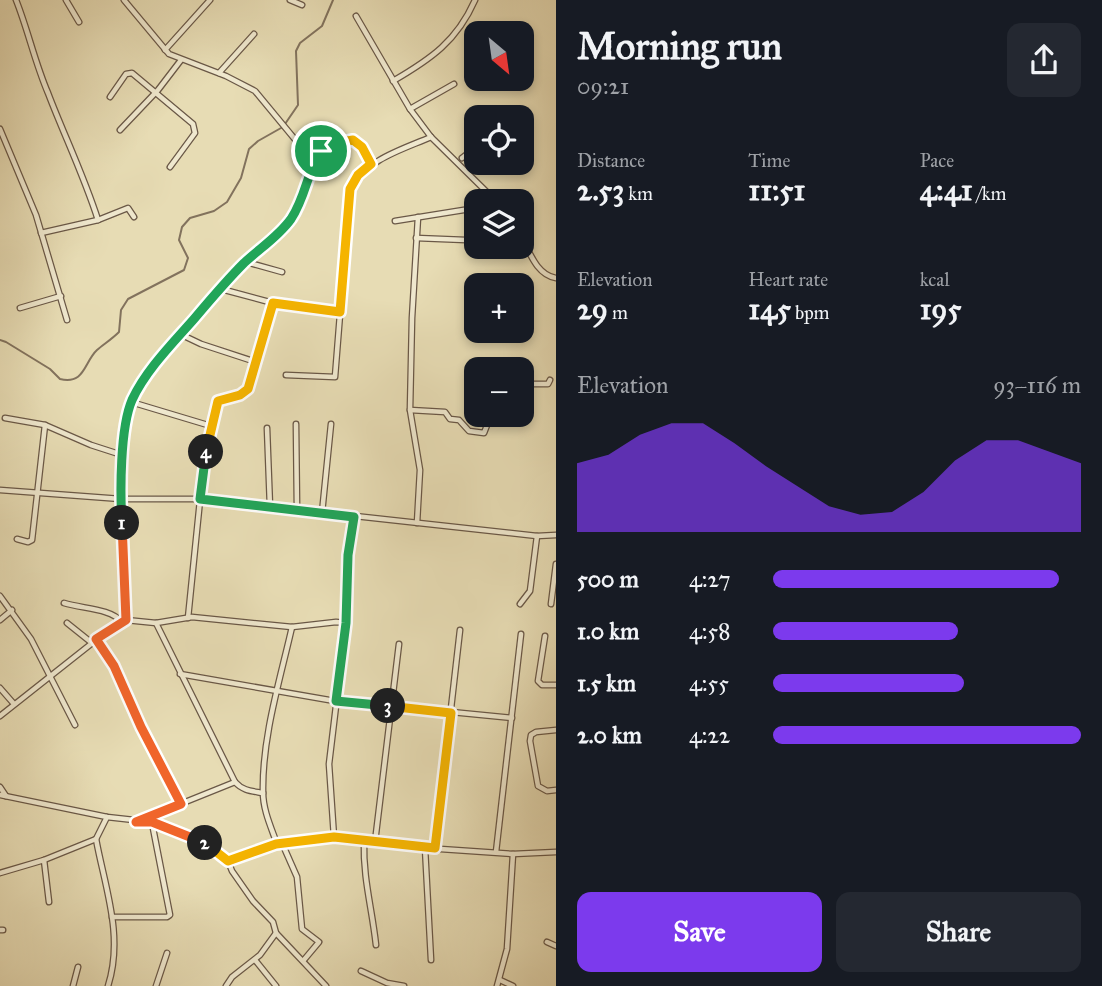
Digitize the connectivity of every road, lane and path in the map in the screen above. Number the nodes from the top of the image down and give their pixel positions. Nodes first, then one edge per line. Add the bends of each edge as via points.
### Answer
1 (16, 0) edge
2 (66, 0) edge
3 (124, 0) edge
4 (210, 0) edge
5 (290, 0) edge
6 (475, 0) edge
7 (302, 5) dead end
8 (356, 16) dead end
9 (79, 22) dead end
10 (254, 34) dead end
11 (165, 50) junction
12 (181, 60) junction
13 (219, 73) junction
14 (393, 81) junction
15 (454, 84) dead end
16 (155, 93) junction
17 (110, 97) dead end
18 (410, 109) junction
19 (0, 129) edge
20 (120, 130) dead end
21 (431, 137) junction
22 (321, 151) junction
23 (371, 164) junction
24 (170, 167) dead end
25 (484, 189) edge
26 (464, 210) edge
27 (134, 217) dead end
28 (418, 217) junction
29 (98, 220) junction
30 (395, 221) dead end
31 (41, 233) junction
32 (416, 238) junction
33 (464, 240) edge
34 (533, 259) edge
35 (245, 262) junction
36 (282, 272) dead end
37 (556, 278) edge
38 (220, 288) junction
39 (61, 296) junction
40 (273, 303) junction
41 (20, 308) dead end
42 (340, 312) junction
43 (67, 320) dead end
44 (180, 334) junction
45 (256, 362) junction
46 (286, 375) dead end
47 (550, 380) dead end
48 (534, 384) edge
49 (131, 402) junction
50 (410, 410) junction
51 (5, 418) dead end
52 (296, 424) dead end
53 (331, 424) dead end
54 (45, 425) junction
55 (211, 426) junction
56 (464, 426) edge
57 (465, 427) edge
58 (486, 427) edge
59 (267, 428) dead end
60 (122, 456) junction
61 (0, 490) edge
62 (37, 491) junction
63 (121, 499) junction
64 (200, 499) junction
65 (270, 508) junction
66 (297, 511) junction
67 (322, 514) junction
68 (354, 517) junction
69 (417, 523) junction
70 (556, 535) edge
71 (537, 536) junction
72 (17, 539) dead end
73 (556, 564) edge
74 (0, 596) edge
75 (64, 603) dead end
76 (520, 604) dead end
77 (551, 604) dead end
78 (12, 610) junction
79 (188, 618) junction
80 (0, 620) edge
81 (124, 621) junction
82 (67, 623) dead end
83 (156, 623) junction
84 (346, 623) junction
85 (292, 627) junction
86 (460, 629) dead end
87 (521, 634) dead end
88 (545, 636) dead end
89 (94, 641) junction
90 (399, 644) dead end
91 (180, 674) junction
92 (51, 676) junction
93 (556, 685) edge
94 (0, 688) edge
95 (277, 693) junction
96 (336, 701) junction
97 (14, 704) junction
98 (391, 707) junction
99 (451, 713) junction
100 (0, 716) edge
101 (512, 718) junction
102 (75, 725) dead end
103 (556, 730) edge
104 (235, 782) junction
105 (0, 787) edge
106 (556, 790) edge
107 (263, 793) junction
108 (0, 795) edge
109 (7, 797) junction
110 (181, 804) junction
111 (107, 817) junction
112 (136, 822) junction
113 (152, 822) junction
114 (334, 837) junction
115 (96, 839) junction
116 (364, 841) junction
117 (375, 842) junction
118 (279, 844) junction
119 (425, 848) junction
120 (435, 848) junction
121 (496, 852) junction
122 (556, 852) edge
123 (513, 854) junction
124 (44, 860) junction
125 (228, 861) junction
126 (0, 873) edge
127 (49, 902) dead end
128 (112, 917) junction
129 (276, 933) junction
130 (547, 942) dead end
131 (376, 945) dead end
132 (556, 946) edge
133 (167, 953) dead end
134 (256, 960) junction
135 (431, 960) dead end
136 (303, 961) junction
137 (78, 967) dead end
138 (361, 971) dead end
139 (500, 980) junction
140 (73, 986) edge
141 (108, 986) edge
142 (156, 986) edge
143 (226, 986) edge
144 (276, 986) edge
145 (326, 986) edge
146 (404, 986) edge
147 (497, 986) edge
148 (513, 986) edge

1 - 29 street
2 - 9 street
3 - 11 street
4 - 11 street
5 - 7 street
6 - 14 street via 457,32 438,53
8 - 14 street
10 - 13 street
11 - 12 street
12 - 13 street
12 - 16 street
13 - 22 street via 255,91 298,143
14 - 18 street
15 - 18 street
16 - 17 street via 129,72
16 - 20 street
16 - 24 street via 195,128
18 - 21 street
19 - 31 street
21 - 23 street
21 - 25 street
22 - 23 street via 353,140
22 - 35 street via 290,219
23 - 42 street via 350,189
26 - 28 street
27 - 29 street via 128,208
28 - 30 street
28 - 32 street
29 - 31 street
31 - 39 street
32 - 33 street
32 - 50 street
34 - 37 street via 540,271
35 - 36 street
35 - 38 street
38 - 40 street
38 - 44 street
39 - 41 street
39 - 43 street
40 - 42 street
40 - 45 street
42 - 46 street via 335,377
44 - 45 street
44 - 49 street
45 - 55 street via 248,389 218,401
47 - 48 street
49 - 55 street
49 - 60 street
50 - 56 street via 445,412
50 - 69 street via 420,470
51 - 54 street
52 - 66 street
53 - 67 street
54 - 60 street
54 - 62 street
55 - 64 street
57 - 58 street via 484,433
59 - 65 street
60 - 63 street
61 - 62 street
62 - 63 street
62 - 72 street via 32,540
63 - 64 street
63 - 81 street
64 - 65 street
64 - 79 street
65 - 66 street
66 - 67 street
67 - 68 street
68 - 69 street
68 - 84 street via 345,580
69 - 71 street
70 - 71 street
71 - 76 street via 530,591
73 - 77 street
74 - 78 street
75 - 81 street via 104,611
78 - 80 street
78 - 92 street
79 - 83 street
79 - 85 street
81 - 83 street
81 - 89 street
82 - 89 street
83 - 91 street
84 - 85 street
84 - 96 street
85 - 95 street
86 - 99 street
87 - 101 street
88 - 93 street via 538,681
89 - 92 street
89 - 110 street via 114,666
90 - 98 street
91 - 95 street
91 - 104 street
92 - 97 street
92 - 102 street
94 - 97 street
95 - 96 street
95 - 107 street
96 - 98 street
96 - 114 street via 329,764
97 - 100 street
98 - 99 street
98 - 117 street
99 - 101 street
99 - 120 street
101 - 121 street
103 - 106 street via 536,732 530,741 538,786
104 - 107 street via 247,791
104 - 110 street
105 - 109 street
107 - 118 street
108 - 109 street
109 - 111 street
110 - 112 street
111 - 112 street
111 - 115 street
112 - 113 street
113 - 125 street via 192,836
113 - 128 street via 170,915
114 - 116 street
114 - 118 street
115 - 124 street
115 - 128 street
116 - 117 street
116 - 131 street via 364,883
117 - 119 street
118 - 125 street
118 - 136 street via 297,877 302,929 319,942
119 - 120 street
119 - 135 street
120 - 121 street
121 - 123 street
122 - 123 street
123 - 139 street via 510,921
124 - 126 street
124 - 127 street
125 - 129 street via 253,901 273,922
128 - 141 street via 116,949
129 - 134 street
129 - 136 street
130 - 132 street
133 - 142 street
134 - 143 street
134 - 144 street
136 - 145 street
137 - 140 street
138 - 146 street
139 - 147 street
139 - 148 street

